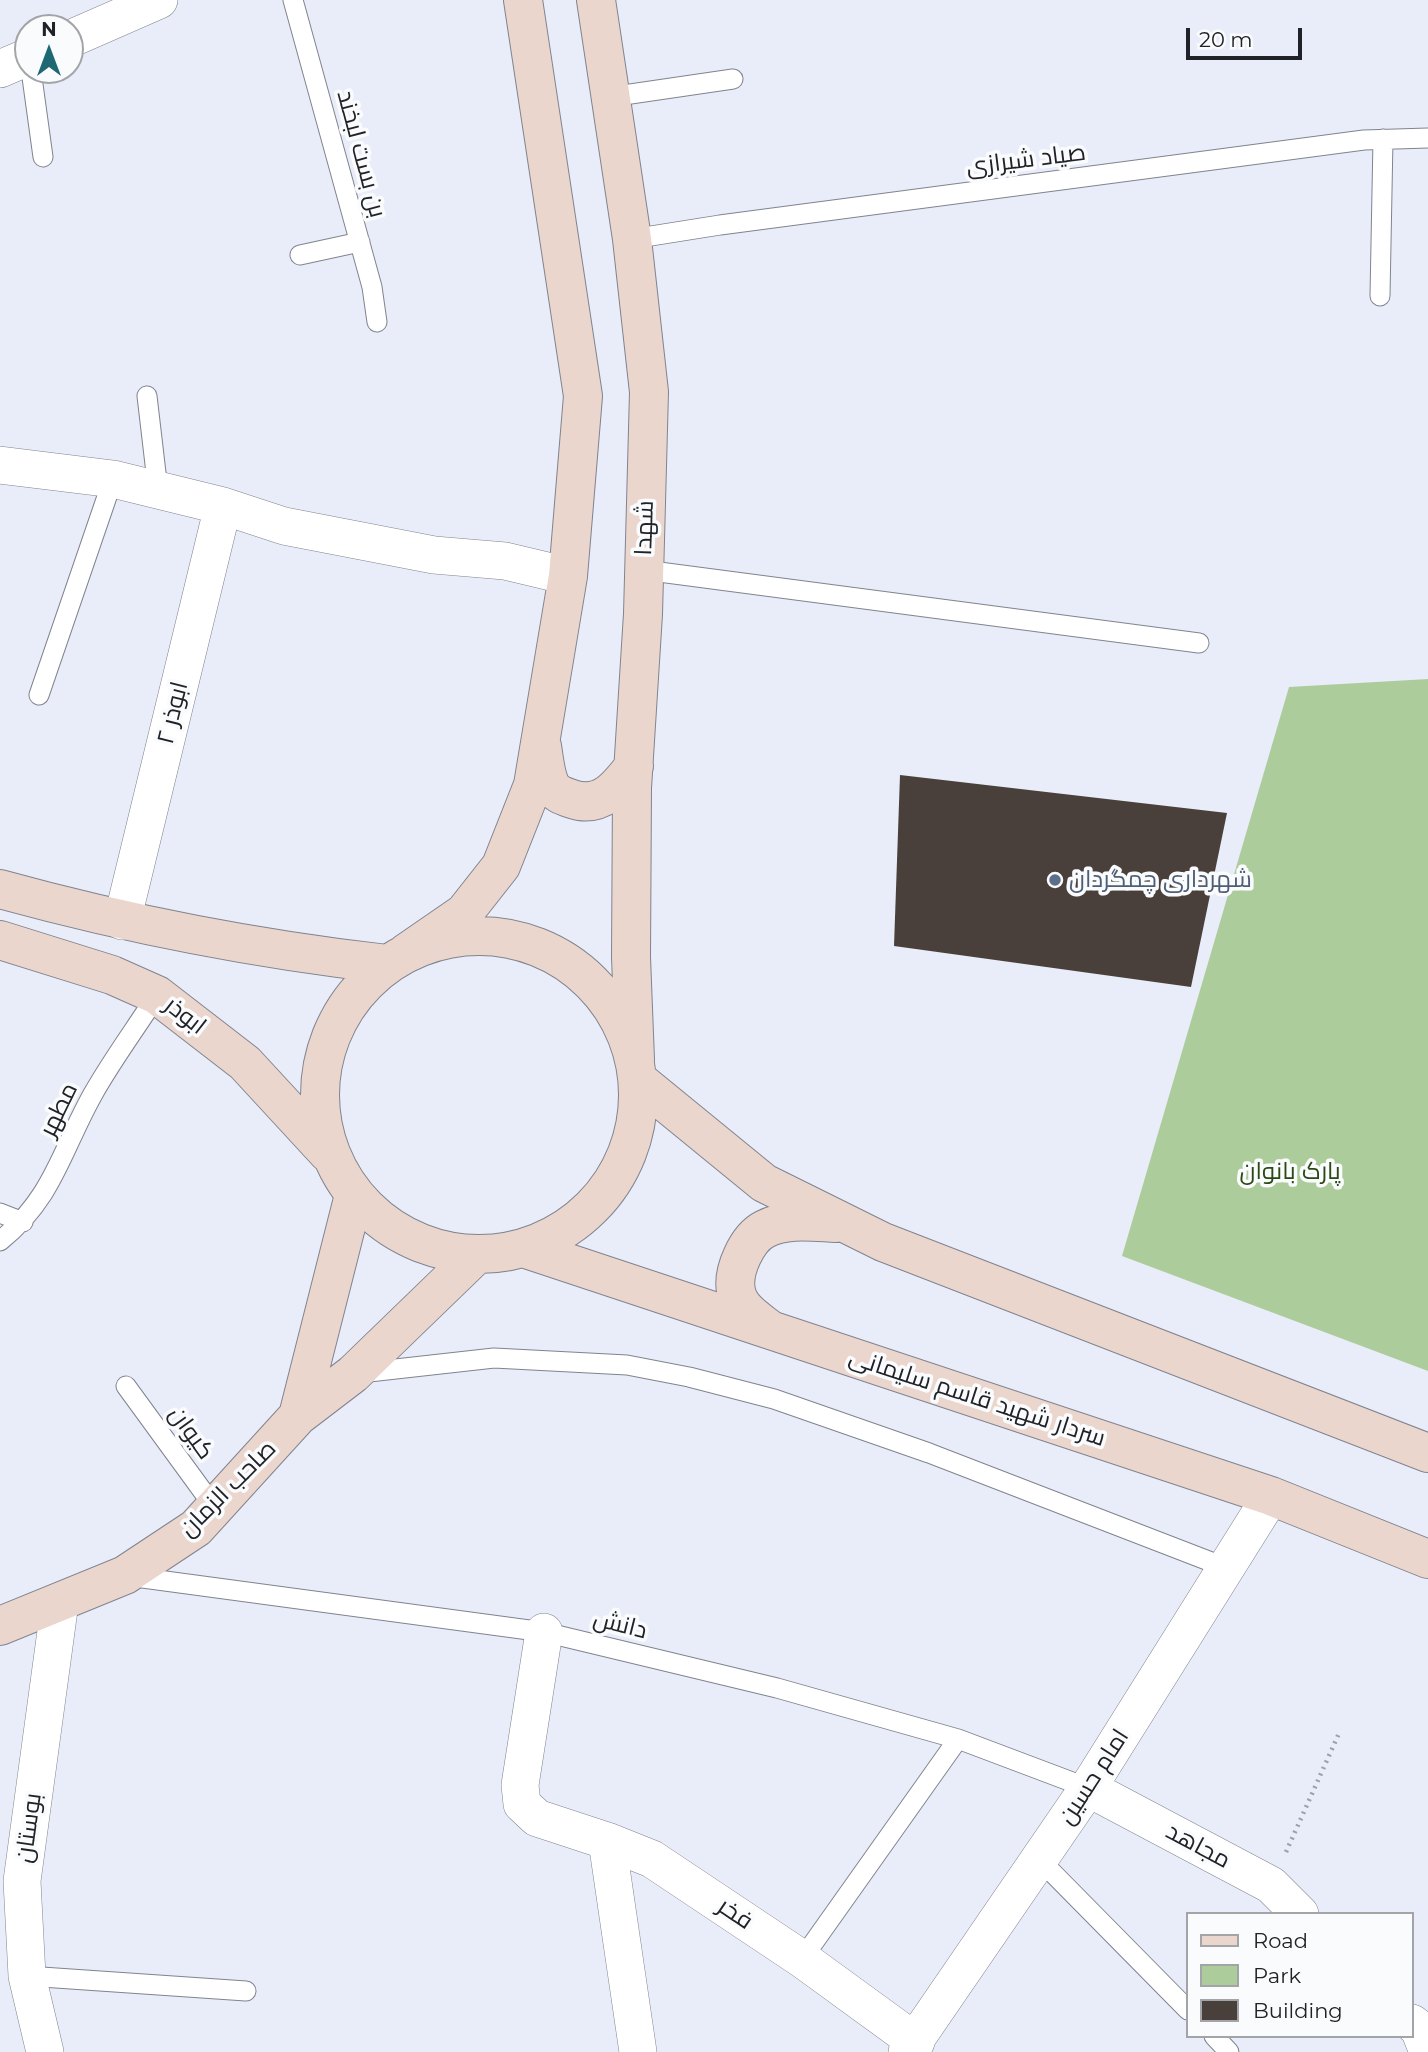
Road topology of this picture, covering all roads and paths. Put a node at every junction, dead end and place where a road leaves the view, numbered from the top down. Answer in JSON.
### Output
{"nodes":[{"id":1,"x":159,"y":0,"type":"edge"},
{"id":2,"x":293,"y":0,"type":"edge"},
{"id":3,"x":523,"y":0,"type":"edge"},
{"id":4,"x":596,"y":0,"type":"edge"},
{"id":5,"x":84,"y":32,"type":"edge"},
{"id":6,"x":733,"y":79,"type":"dead end"},
{"id":7,"x":33,"y":84,"type":"edge"},
{"id":8,"x":610,"y":97,"type":"junction"},
{"id":9,"x":1428,"y":138,"type":"edge"},
{"id":10,"x":1383,"y":139,"type":"junction"},
{"id":11,"x":43,"y":157,"type":"dead end"},
{"id":12,"x":632,"y":239,"type":"junction"},
{"id":13,"x":360,"y":242,"type":"junction"},
{"id":14,"x":300,"y":255,"type":"dead end"},
{"id":15,"x":1380,"y":296,"type":"dead end"},
{"id":16,"x":377,"y":322,"type":"dead end"},
{"id":17,"x":147,"y":396,"type":"dead end"},
{"id":18,"x":0,"y":465,"type":"edge"},
{"id":19,"x":113,"y":479,"type":"junction"},
{"id":20,"x":158,"y":490,"type":"junction"},
{"id":21,"x":223,"y":506,"type":"junction"},
{"id":22,"x":644,"y":570,"type":"junction"},
{"id":23,"x":568,"y":576,"type":"junction"},
{"id":24,"x":1199,"y":643,"type":"dead end"},
{"id":25,"x":39,"y":695,"type":"dead end"},
{"id":26,"x":540,"y":737,"type":"junction"},
{"id":27,"x":634,"y":766,"type":"junction"},
{"id":28,"x":2,"y":896,"type":"edge"},
{"id":29,"x":122,"y":921,"type":"junction"},
{"id":30,"x":0,"y":940,"type":"edge"},
{"id":31,"x":396,"y":959,"type":"junction"},
{"id":32,"x":157,"y":995,"type":"junction"},
{"id":33,"x":637,"y":1070,"type":"junction"},
{"id":34,"x":330,"y":1155,"type":"junction"},
{"id":35,"x":354,"y":1195,"type":"junction"},
{"id":36,"x":0,"y":1213,"type":"edge"},
{"id":37,"x":23,"y":1222,"type":"junction"},
{"id":38,"x":845,"y":1223,"type":"junction"},
{"id":39,"x":0,"y":1241,"type":"edge"},
{"id":40,"x":523,"y":1248,"type":"junction"},
{"id":41,"x":476,"y":1255,"type":"junction"},
{"id":42,"x":768,"y":1328,"type":"junction"},
{"id":43,"x":353,"y":1374,"type":"junction"},
{"id":44,"x":126,"y":1386,"type":"dead end"},
{"id":45,"x":299,"y":1416,"type":"junction"},
{"id":46,"x":1428,"y":1453,"type":"edge"},
{"id":47,"x":1271,"y":1496,"type":"junction"},
{"id":48,"x":215,"y":1508,"type":"junction"},
{"id":49,"x":1428,"y":1559,"type":"edge"},
{"id":50,"x":1227,"y":1568,"type":"junction"},
{"id":51,"x":125,"y":1576,"type":"junction"},
{"id":52,"x":60,"y":1602,"type":"junction"},
{"id":53,"x":0,"y":1626,"type":"edge"},
{"id":54,"x":544,"y":1632,"type":"junction"},
{"id":55,"x":1340,"y":1731,"type":"dead end"},
{"id":56,"x":958,"y":1740,"type":"junction"},
{"id":57,"x":1088,"y":1787,"type":"junction"},
{"id":58,"x":607,"y":1841,"type":"junction"},
{"id":59,"x":1039,"y":1859,"type":"junction"},
{"id":60,"x":11,"y":1883,"type":"edge"},
{"id":61,"x":1271,"y":1885,"type":"junction"},
{"id":62,"x":1298,"y":1912,"type":"edge"},
{"id":63,"x":802,"y":1959,"type":"junction"},
{"id":64,"x":27,"y":1976,"type":"junction"},
{"id":65,"x":246,"y":1991,"type":"dead end"},
{"id":66,"x":1186,"y":2008,"type":"edge"},
{"id":67,"x":1414,"y":2025,"type":"edge"},
{"id":68,"x":1216,"y":2038,"type":"edge"},
{"id":69,"x":912,"y":2047,"type":"edge"},
{"id":70,"x":45,"y":2052,"type":"edge"},
{"id":71,"x":638,"y":2052,"type":"edge"},
{"id":72,"x":1229,"y":2052,"type":"edge"},
{"id":73,"x":1428,"y":2052,"type":"edge"}],
"edges":[{"from":1,"to":5,"type":"street"},
{"from":2,"to":13,"type":"lane","name":"بن بست لبخند"},
{"from":3,"to":23,"type":"main road"},
{"from":4,"to":8,"type":"main road","name":"شهدا"},
{"from":6,"to":8,"type":"lane"},
{"from":7,"to":11,"type":"lane"},
{"from":8,"to":12,"type":"main road","name":"شهدا"},
{"from":9,"to":10,"type":"lane","name":"صیاد شیرازی"},
{"from":10,"to":12,"type":"lane","name":"صیاد شیرازی"},
{"from":10,"to":15,"type":"lane"},
{"from":12,"to":22,"type":"main road","name":"شهدا"},
{"from":13,"to":14,"type":"lane"},
{"from":13,"to":16,"type":"lane","name":"بن بست لبخند"},
{"from":17,"to":20,"type":"lane"},
{"from":18,"to":19,"type":"street"},
{"from":19,"to":20,"type":"street"},
{"from":19,"to":25,"type":"lane"},
{"from":20,"to":21,"type":"street"},
{"from":21,"to":23,"type":"street"},
{"from":21,"to":29,"type":"street","name":"ابوذر ۲"},
{"from":22,"to":24,"type":"lane"},
{"from":22,"to":27,"type":"main road","name":"شهدا"},
{"from":23,"to":26,"type":"main road"},
{"from":26,"to":27,"type":"main road"},
{"from":26,"to":31,"type":"main road"},
{"from":27,"to":33,"type":"main road","name":"شهدا"},
{"from":28,"to":29,"type":"main road"},
{"from":29,"to":31,"type":"main road"},
{"from":30,"to":32,"type":"main road","name":"ابوذر"},
{"from":31,"to":33,"type":"main road"},
{"from":31,"to":34,"type":"main road"},
{"from":32,"to":34,"type":"main road","name":"ابوذر"},
{"from":32,"to":37,"type":"lane","name":"مطهر"},
{"from":33,"to":38,"type":"main road"},
{"from":33,"to":40,"type":"main road","name":"شهدا"},
{"from":34,"to":35,"type":"main road"},
{"from":35,"to":41,"type":"main road"},
{"from":35,"to":45,"type":"main road"},
{"from":36,"to":37,"type":"lane"},
{"from":37,"to":39,"type":"lane","name":"مطهر"},
{"from":38,"to":42,"type":"main road"},
{"from":38,"to":46,"type":"main road"},
{"from":40,"to":41,"type":"main road"},
{"from":40,"to":42,"type":"main road","name":"سردار شهید قاسم سلیمانی"},
{"from":41,"to":43,"type":"main road","name":"صاحب الزمان"},
{"from":42,"to":47,"type":"main road","name":"سردار شهید قاسم سلیمانی"},
{"from":43,"to":45,"type":"main road","name":"صاحب الزمان"},
{"from":43,"to":50,"type":"lane"},
{"from":44,"to":48,"type":"lane","name":"کیوان"},
{"from":45,"to":48,"type":"main road","name":"صاحب الزمان"},
{"from":47,"to":49,"type":"main road","name":"سردار شهید قاسم سلیمانی"},
{"from":47,"to":50,"type":"street","name":"امام حسین"},
{"from":48,"to":51,"type":"main road","name":"صاحب الزمان"},
{"from":50,"to":57,"type":"street","name":"امام حسین"},
{"from":51,"to":52,"type":"main road","name":"صاحب الزمان"},
{"from":51,"to":54,"type":"lane","name":"دانش"},
{"from":52,"to":53,"type":"main road","name":"صاحب الزمان"},
{"from":52,"to":60,"type":"street","name":"بوستان"},
{"from":54,"to":56,"type":"lane","name":"دانش"},
{"from":54,"to":58,"type":"street","name":"فخر"},
{"from":55,"to":61,"type":"path"},
{"from":56,"to":57,"type":"lane","name":"دانش"},
{"from":56,"to":63,"type":"lane"},
{"from":57,"to":59,"type":"street","name":"امام حسین"},
{"from":57,"to":61,"type":"street","name":"مجاهد"},
{"from":58,"to":63,"type":"street","name":"فخر"},
{"from":58,"to":71,"type":"street"},
{"from":59,"to":66,"type":"lane"},
{"from":59,"to":69,"type":"street","name":"امام حسین"},
{"from":60,"to":64,"type":"street","name":"بوستان"},
{"from":61,"to":62,"type":"street","name":"مجاهد"},
{"from":63,"to":69,"type":"street","name":"فخر"},
{"from":64,"to":65,"type":"lane"},
{"from":64,"to":70,"type":"street","name":"بوستان"},
{"from":67,"to":73,"type":"street"},
{"from":68,"to":72,"type":"lane"}]}
